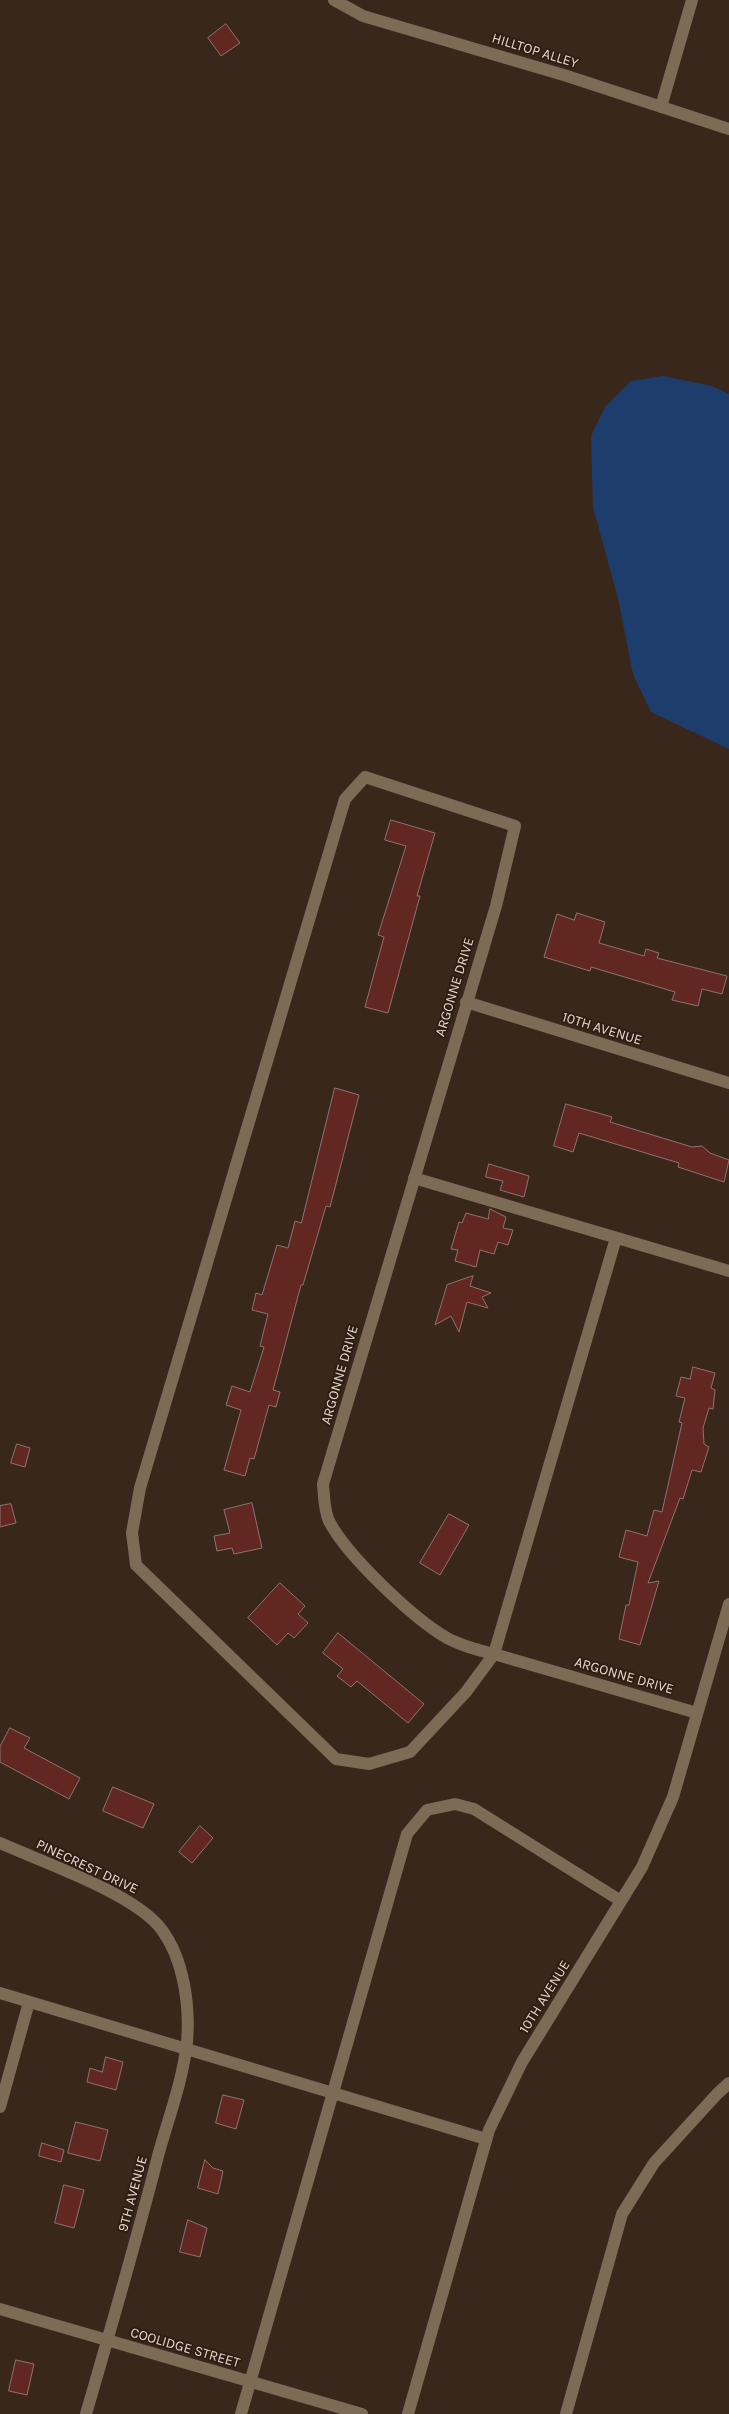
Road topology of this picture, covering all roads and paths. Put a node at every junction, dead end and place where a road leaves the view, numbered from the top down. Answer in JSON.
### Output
{"nodes":[{"id":1,"x":334,"y":0,"type":"edge"},
{"id":2,"x":692,"y":0,"type":"edge"},
{"id":3,"x":661,"y":107,"type":"junction"},
{"id":4,"x":729,"y":129,"type":"edge"},
{"id":5,"x":466,"y":1002,"type":"junction"},
{"id":6,"x":729,"y":1083,"type":"edge"},
{"id":7,"x":414,"y":1178,"type":"junction"},
{"id":8,"x":616,"y":1238,"type":"junction"},
{"id":9,"x":729,"y":1271,"type":"edge"},
{"id":10,"x":729,"y":1604,"type":"edge"},
{"id":11,"x":494,"y":1654,"type":"junction"},
{"id":12,"x":697,"y":1713,"type":"junction"},
{"id":13,"x":0,"y":1843,"type":"edge"},
{"id":14,"x":622,"y":1901,"type":"junction"},
{"id":15,"x":182,"y":1979,"type":"joint"},
{"id":16,"x":0,"y":1993,"type":"edge"},
{"id":17,"x":28,"y":2002,"type":"junction"},
{"id":18,"x":185,"y":2049,"type":"junction"},
{"id":19,"x":729,"y":2083,"type":"edge"},
{"id":20,"x":334,"y":2093,"type":"junction"},
{"id":21,"x":0,"y":2107,"type":"edge"},
{"id":22,"x":486,"y":2139,"type":"junction"},
{"id":23,"x":0,"y":2309,"type":"edge"},
{"id":24,"x":107,"y":2340,"type":"junction"},
{"id":25,"x":250,"y":2382,"type":"junction"},
{"id":26,"x":86,"y":2414,"type":"edge"},
{"id":27,"x":241,"y":2414,"type":"edge"},
{"id":28,"x":362,"y":2414,"type":"edge"},
{"id":29,"x":408,"y":2414,"type":"edge"},
{"id":30,"x":566,"y":2414,"type":"edge"}],
"edges":[{"from":1,"to":3,"type":"street","name":"HILLTOP ALLEY"},
{"from":2,"to":3,"type":"street"},
{"from":3,"to":4,"type":"street","name":"HILLTOP ALLEY"},
{"from":5,"to":6,"type":"street","name":"10TH AVENUE"},
{"from":5,"to":7,"type":"street","name":"ARGONNE DRIVE"},
{"from":5,"to":11,"type":"street","name":"ARGONNE DRIVE"},
{"from":7,"to":8,"type":"street"},
{"from":7,"to":11,"type":"street","name":"ARGONNE DRIVE"},
{"from":8,"to":9,"type":"street"},
{"from":8,"to":11,"type":"street"},
{"from":10,"to":12,"type":"street","name":"10TH AVENUE"},
{"from":11,"to":12,"type":"street","name":"ARGONNE DRIVE"},
{"from":12,"to":14,"type":"street","name":"10TH AVENUE"},
{"from":13,"to":15,"type":"street","name":"PINECREST DRIVE"},
{"from":14,"to":20,"type":"street"},
{"from":14,"to":22,"type":"street","name":"10TH AVENUE"},
{"from":15,"to":18,"type":"street","name":"9TH AVENUE"},
{"from":16,"to":17,"type":"street"},
{"from":17,"to":18,"type":"street"},
{"from":17,"to":21,"type":"street"},
{"from":18,"to":20,"type":"street"},
{"from":18,"to":24,"type":"street","name":"9TH AVENUE"},
{"from":19,"to":30,"type":"street"},
{"from":20,"to":22,"type":"street"},
{"from":20,"to":25,"type":"street"},
{"from":22,"to":29,"type":"street","name":"10TH AVENUE"},
{"from":23,"to":24,"type":"street","name":"COOLIDGE STREET"},
{"from":24,"to":25,"type":"street","name":"COOLIDGE STREET"},
{"from":24,"to":26,"type":"street","name":"9TH AVENUE"},
{"from":25,"to":27,"type":"street"},
{"from":25,"to":28,"type":"street","name":"COOLIDGE STREET"}]}
